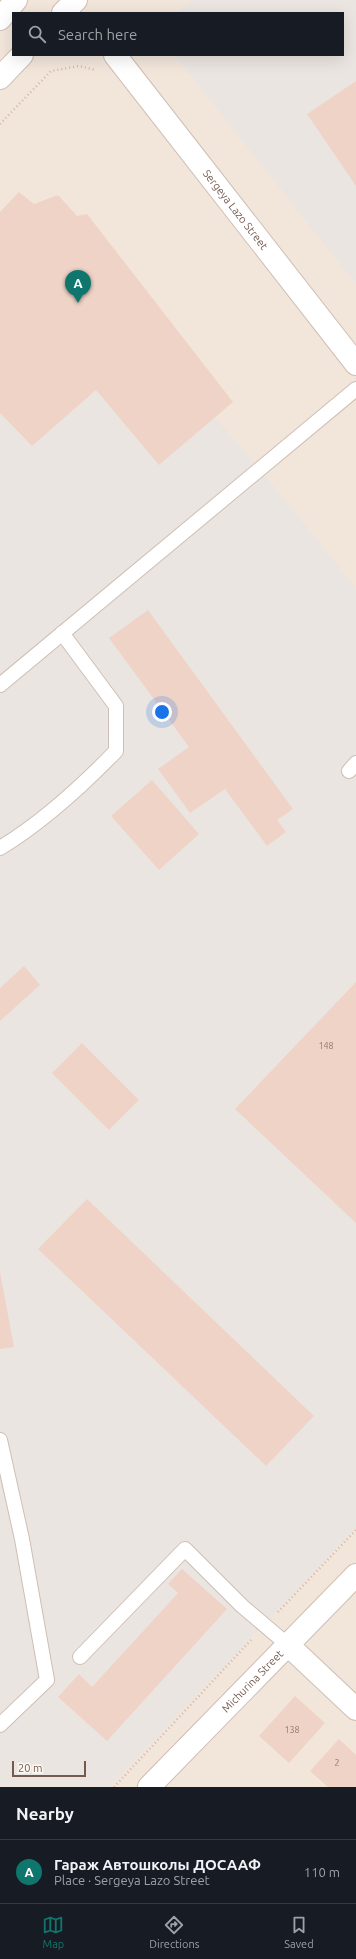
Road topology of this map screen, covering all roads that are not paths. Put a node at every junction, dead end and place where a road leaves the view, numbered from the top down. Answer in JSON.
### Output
{"nodes":[{"id":1,"x":16,"y":0,"type":"edge"},
{"id":2,"x":0,"y":19,"type":"edge"},
{"id":3,"x":21,"y":56,"type":"edge"},
{"id":4,"x":116,"y":56,"type":"edge"},
{"id":5,"x":0,"y":78,"type":"edge"},
{"id":6,"x":356,"y":364,"type":"edge"},
{"id":7,"x":356,"y":389,"type":"edge"},
{"id":8,"x":62,"y":633,"type":"junction"},
{"id":9,"x":0,"y":685,"type":"edge"},
{"id":10,"x":0,"y":848,"type":"edge"},
{"id":11,"x":0,"y":1440,"type":"edge"},
{"id":12,"x":356,"y":1575,"type":"edge"},
{"id":13,"x":288,"y":1645,"type":"junction"},
{"id":14,"x":80,"y":1657,"type":"dead end"},
{"id":15,"x":356,"y":1709,"type":"edge"},
{"id":16,"x":0,"y":1725,"type":"edge"},
{"id":17,"x":149,"y":1787,"type":"edge"}],
"edges":[{"from":1,"to":2,"type":"street"},
{"from":3,"to":5,"type":"street"},
{"from":4,"to":6,"type":"street","name":"Sergeya Lazo Street"},
{"from":7,"to":8,"type":"lane"},
{"from":8,"to":9,"type":"lane"},
{"from":8,"to":10,"type":"lane"},
{"from":11,"to":16,"type":"lane"},
{"from":12,"to":13,"type":"street","name":"Michurina Street"},
{"from":13,"to":14,"type":"lane"},
{"from":13,"to":15,"type":"street"},
{"from":13,"to":17,"type":"street","name":"Michurina Street"}]}
